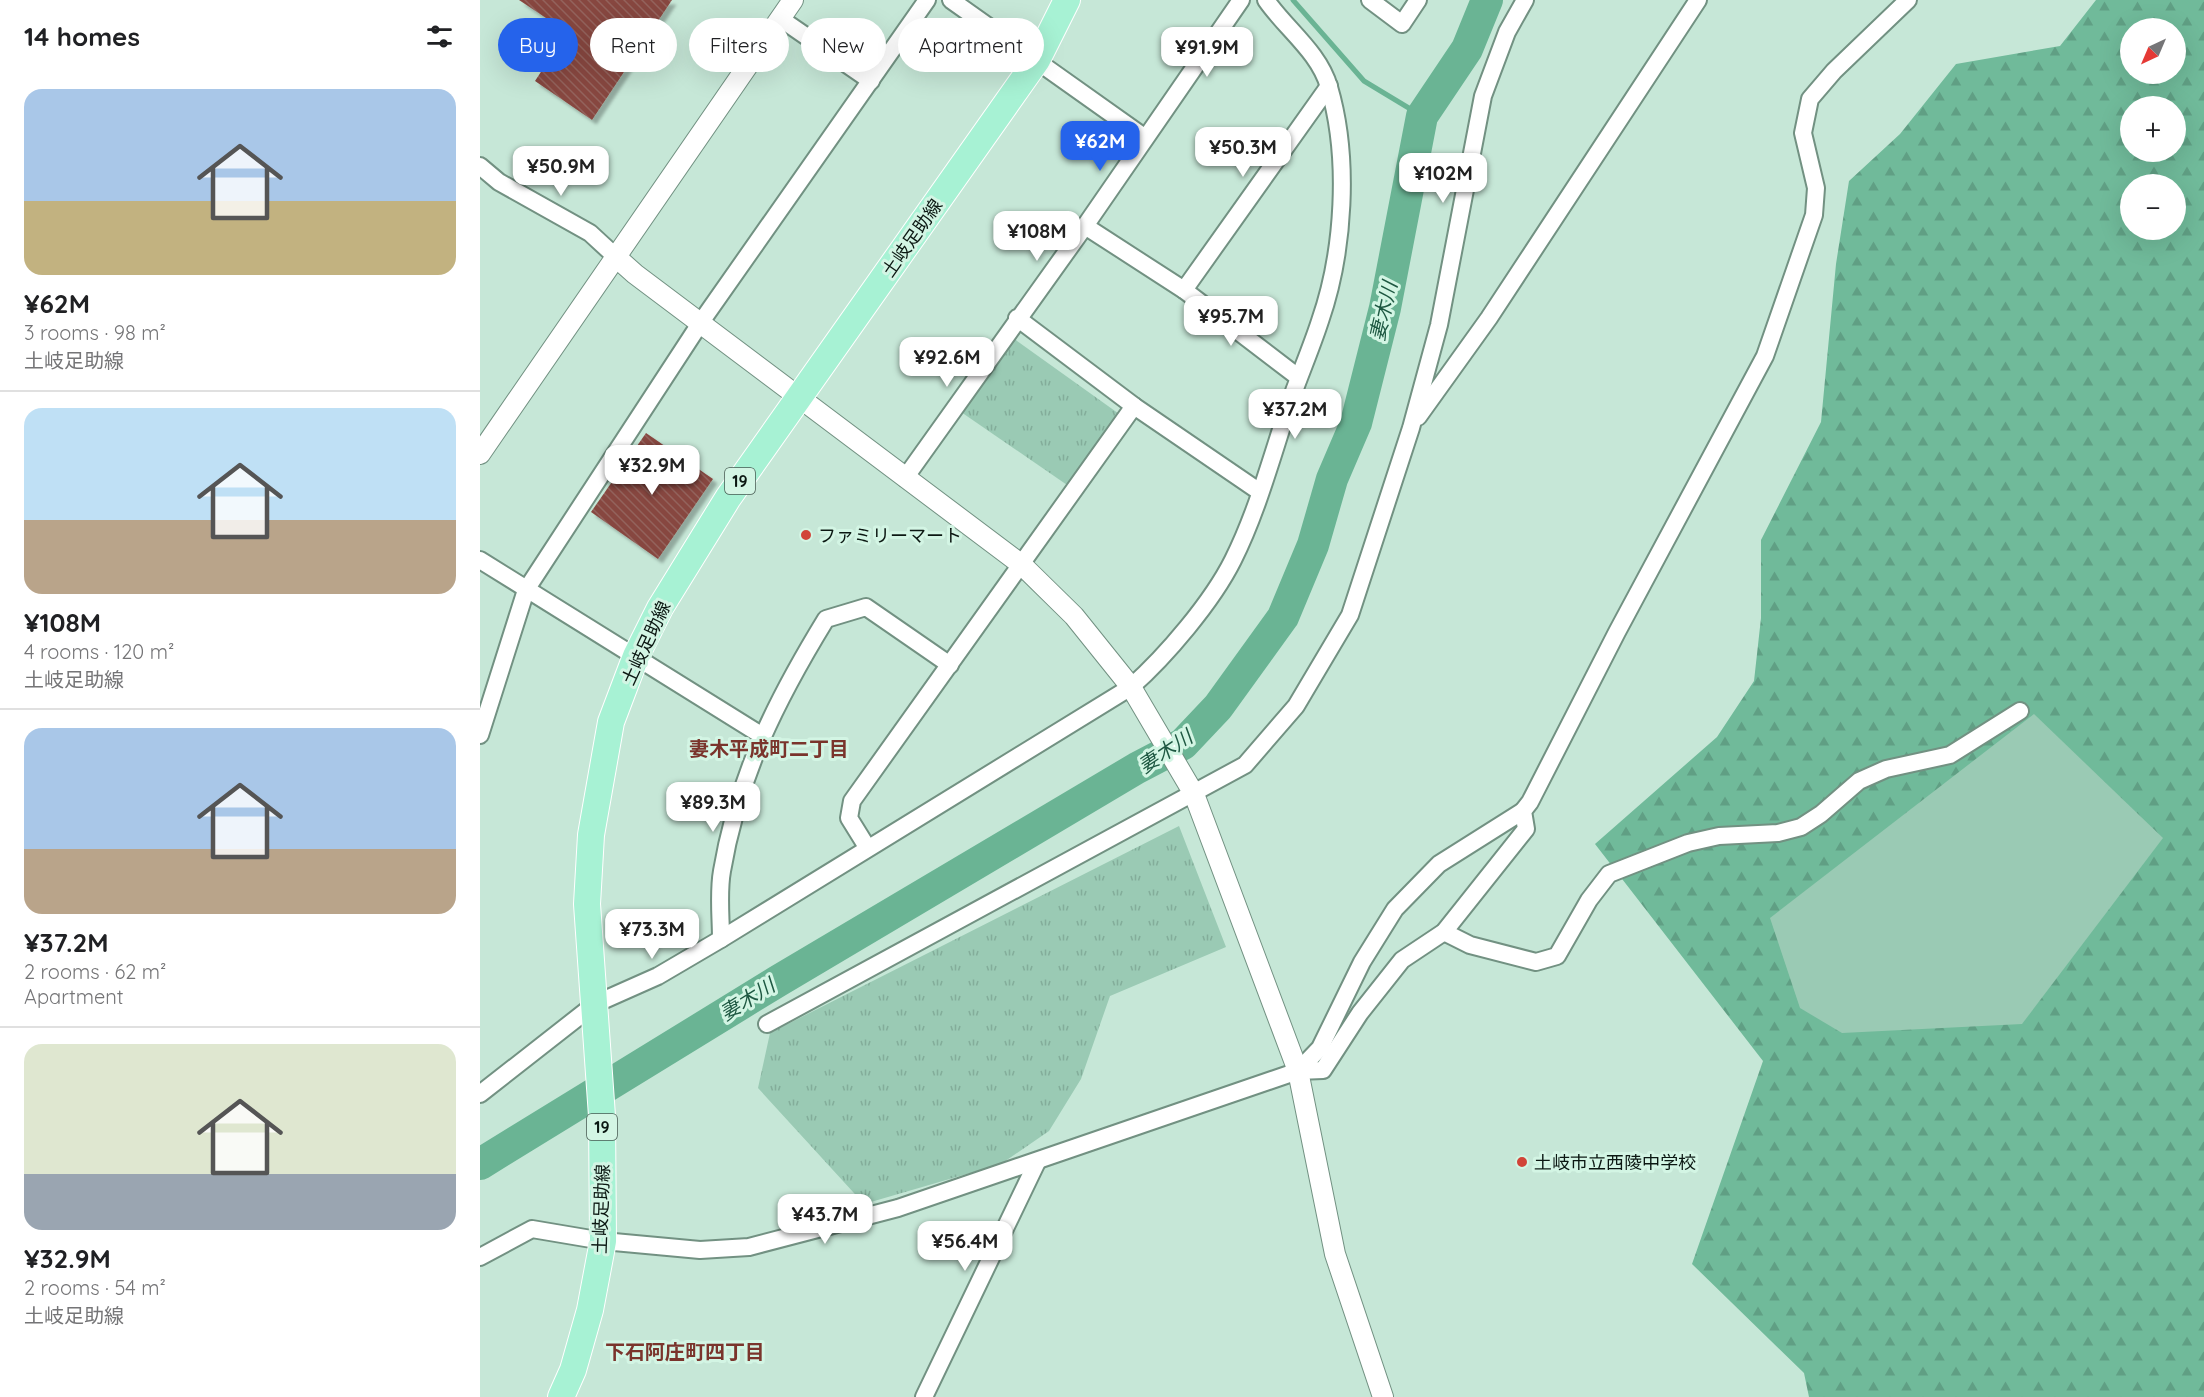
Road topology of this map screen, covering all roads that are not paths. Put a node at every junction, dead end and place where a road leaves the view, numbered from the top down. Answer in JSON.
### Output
{"nodes":[{"id":1,"x":793,"y":0,"type":"edge"},
{"id":2,"x":927,"y":0,"type":"edge"},
{"id":3,"x":951,"y":0,"type":"edge"},
{"id":4,"x":1067,"y":0,"type":"edge"},
{"id":5,"x":1241,"y":0,"type":"edge"},
{"id":6,"x":1266,"y":0,"type":"edge"},
{"id":7,"x":1370,"y":0,"type":"edge"},
{"id":8,"x":1418,"y":0,"type":"edge"},
{"id":9,"x":1525,"y":0,"type":"edge"},
{"id":10,"x":1698,"y":0,"type":"edge"},
{"id":11,"x":1908,"y":0,"type":"edge"},
{"id":12,"x":782,"y":18,"type":"edge"},
{"id":13,"x":977,"y":18,"type":"edge"},
{"id":14,"x":789,"y":25,"type":"edge"},
{"id":15,"x":1044,"y":46,"type":"edge"},
{"id":16,"x":1044,"y":65,"type":"edge"},
{"id":17,"x":744,"y":72,"type":"edge"},
{"id":18,"x":1029,"y":72,"type":"edge"},
{"id":19,"x":871,"y":81,"type":"junction"},
{"id":20,"x":1329,"y":86,"type":"junction"},
{"id":21,"x":1144,"y":137,"type":"junction"},
{"id":22,"x":480,"y":166,"type":"edge"},
{"id":23,"x":1085,"y":226,"type":"junction"},
{"id":24,"x":616,"y":257,"type":"junction"},
{"id":25,"x":1184,"y":290,"type":"junction"},
{"id":26,"x":1017,"y":318,"type":"junction"},
{"id":27,"x":701,"y":322,"type":"junction"},
{"id":28,"x":1298,"y":377,"type":"junction"},
{"id":29,"x":799,"y":399,"type":"junction"},
{"id":30,"x":1134,"y":406,"type":"junction"},
{"id":31,"x":1411,"y":428,"type":"junction"},
{"id":32,"x":480,"y":454,"type":"edge"},
{"id":33,"x":905,"y":478,"type":"junction"},
{"id":34,"x":1260,"y":492,"type":"junction"},
{"id":35,"x":480,"y":560,"type":"edge"},
{"id":36,"x":1022,"y":566,"type":"junction"},
{"id":37,"x":526,"y":590,"type":"junction"},
{"id":38,"x":636,"y":656,"type":"junction"},
{"id":39,"x":950,"y":665,"type":"junction"},
{"id":40,"x":1131,"y":687,"type":"junction"},
{"id":41,"x":2020,"y":711,"type":"dead end"},
{"id":42,"x":480,"y":735,"type":"edge"},
{"id":43,"x":761,"y":735,"type":"junction"},
{"id":44,"x":1194,"y":794,"type":"junction"},
{"id":45,"x":1522,"y":811,"type":"junction"},
{"id":46,"x":867,"y":847,"type":"junction"},
{"id":47,"x":1444,"y":932,"type":"junction"},
{"id":48,"x":721,"y":939,"type":"junction"},
{"id":49,"x":594,"y":1015,"type":"junction"},
{"id":50,"x":767,"y":1024,"type":"dead end"},
{"id":51,"x":1298,"y":1071,"type":"junction"},
{"id":52,"x":480,"y":1094,"type":"edge"},
{"id":53,"x":1036,"y":1162,"type":"junction"},
{"id":54,"x":603,"y":1234,"type":"junction"},
{"id":55,"x":480,"y":1257,"type":"edge"},
{"id":56,"x":561,"y":1397,"type":"edge"},
{"id":57,"x":924,"y":1397,"type":"edge"},
{"id":58,"x":1383,"y":1397,"type":"edge"}],
"edges":[{"from":1,"to":12,"type":"street"},
{"from":2,"to":19,"type":"street"},
{"from":3,"to":13,"type":"street"},
{"from":4,"to":15,"type":"main road","name":"土岐足助線","number":"19"},
{"from":5,"to":21,"type":"street"},
{"from":6,"to":20,"type":"street"},
{"from":7,"to":8,"type":"street"},
{"from":9,"to":31,"type":"street"},
{"from":10,"to":31,"type":"street"},
{"from":11,"to":45,"type":"street"},
{"from":14,"to":19,"type":"street"},
{"from":16,"to":21,"type":"street"},
{"from":17,"to":24,"type":"street"},
{"from":18,"to":29,"type":"main road","name":"土岐足助線","number":"19"},
{"from":19,"to":27,"type":"street"},
{"from":20,"to":25,"type":"street"},
{"from":20,"to":28,"type":"street"},
{"from":21,"to":23,"type":"street"},
{"from":22,"to":24,"type":"street"},
{"from":23,"to":25,"type":"street"},
{"from":23,"to":26,"type":"street"},
{"from":24,"to":27,"type":"street"},
{"from":24,"to":32,"type":"street"},
{"from":25,"to":28,"type":"street"},
{"from":26,"to":30,"type":"street"},
{"from":26,"to":33,"type":"street"},
{"from":27,"to":29,"type":"street"},
{"from":27,"to":37,"type":"street"},
{"from":28,"to":34,"type":"street"},
{"from":29,"to":33,"type":"street"},
{"from":29,"to":38,"type":"main road","name":"土岐足助線","number":"19"},
{"from":30,"to":34,"type":"street"},
{"from":30,"to":36,"type":"street"},
{"from":31,"to":44,"type":"street"},
{"from":33,"to":36,"type":"street"},
{"from":34,"to":40,"type":"street"},
{"from":35,"to":37,"type":"street"},
{"from":36,"to":39,"type":"street"},
{"from":36,"to":40,"type":"street"},
{"from":37,"to":38,"type":"street"},
{"from":37,"to":42,"type":"street"},
{"from":38,"to":43,"type":"street"},
{"from":38,"to":49,"type":"main road","name":"土岐足助線","number":"19"},
{"from":39,"to":43,"type":"street"},
{"from":39,"to":46,"type":"street"},
{"from":40,"to":44,"type":"street"},
{"from":40,"to":46,"type":"street"},
{"from":41,"to":47,"type":"street"},
{"from":43,"to":48,"type":"street"},
{"from":44,"to":50,"type":"street"},
{"from":44,"to":51,"type":"street"},
{"from":45,"to":47,"type":"street"},
{"from":45,"to":51,"type":"street"},
{"from":46,"to":48,"type":"street"},
{"from":47,"to":51,"type":"street"},
{"from":48,"to":49,"type":"street"},
{"from":49,"to":52,"type":"street"},
{"from":49,"to":54,"type":"main road","name":"土岐足助線","number":"19"},
{"from":51,"to":53,"type":"street"},
{"from":51,"to":58,"type":"street"},
{"from":53,"to":54,"type":"street"},
{"from":53,"to":57,"type":"street"},
{"from":54,"to":55,"type":"street"},
{"from":54,"to":56,"type":"main road","name":"土岐足助線","number":"19"}]}
